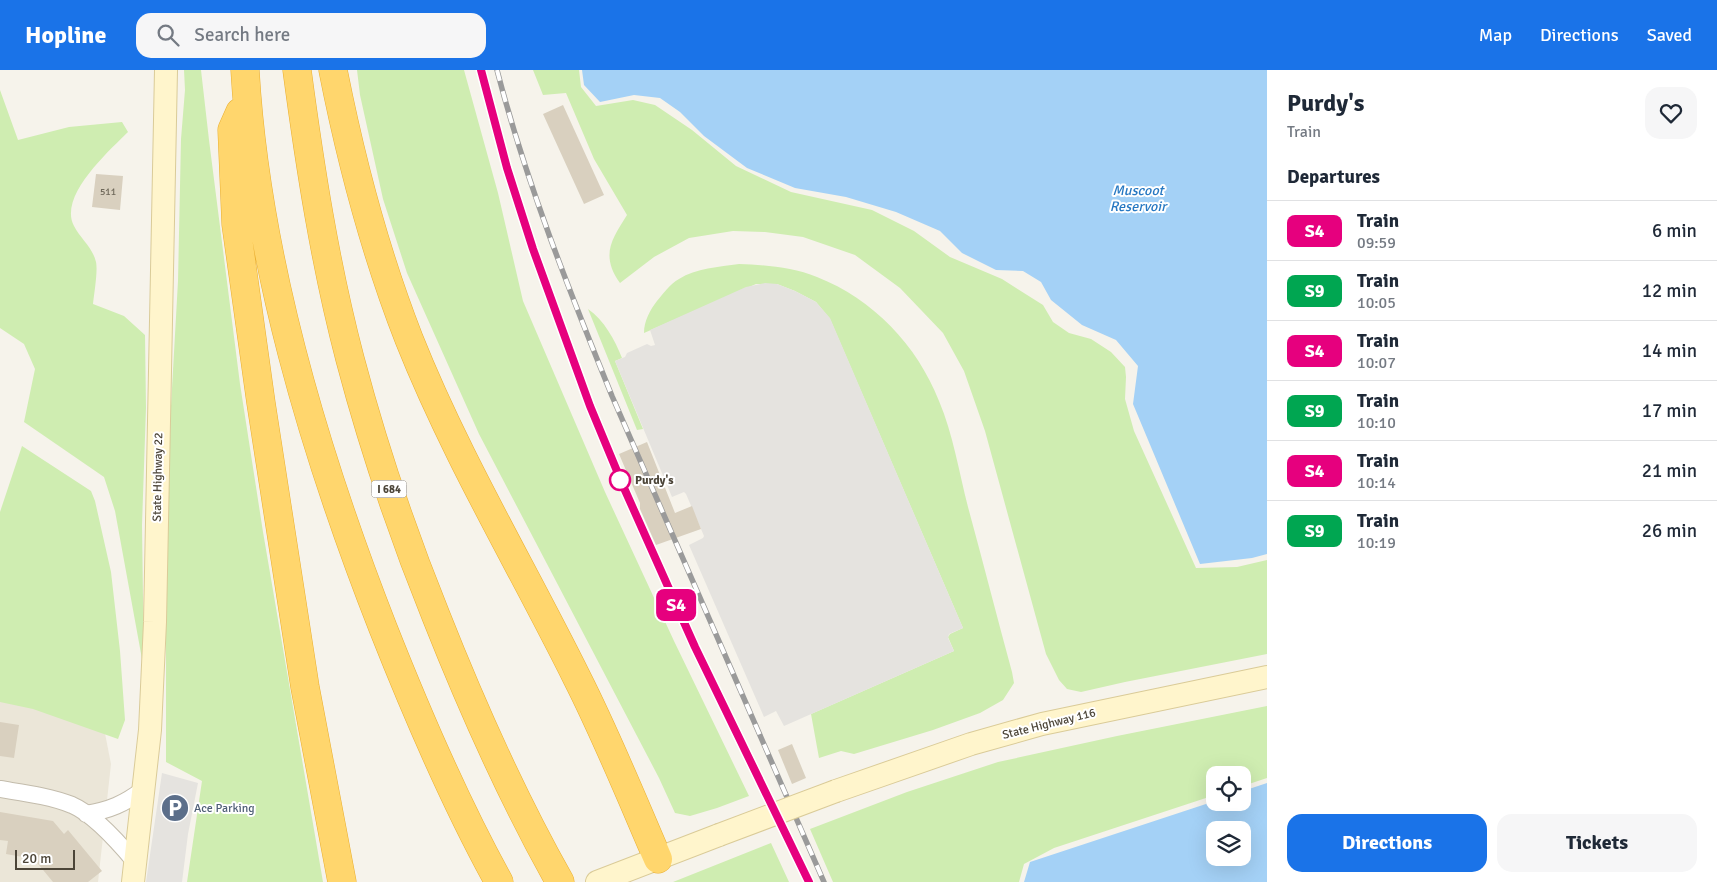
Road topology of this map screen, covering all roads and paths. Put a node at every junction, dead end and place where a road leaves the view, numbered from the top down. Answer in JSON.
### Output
{"nodes":[{"id":1,"x":166,"y":70,"type":"edge"},
{"id":2,"x":245,"y":70,"type":"edge"},
{"id":3,"x":297,"y":70,"type":"edge"},
{"id":4,"x":333,"y":70,"type":"edge"},
{"id":5,"x":246,"y":97,"type":"junction"},
{"id":6,"x":1267,"y":677,"type":"edge"},
{"id":7,"x":0,"y":789,"type":"edge"},
{"id":8,"x":144,"y":789,"type":"junction"},
{"id":9,"x":86,"y":814,"type":"junction"},
{"id":10,"x":658,"y":859,"type":"junction"},
{"id":11,"x":134,"y":872,"type":"edge"},
{"id":12,"x":342,"y":882,"type":"edge"},
{"id":13,"x":499,"y":882,"type":"edge"},
{"id":14,"x":560,"y":882,"type":"edge"},
{"id":15,"x":597,"y":882,"type":"edge"}],
"edges":[{"from":1,"to":8,"type":"main road","name":"State Highway 22"},
{"from":2,"to":5,"type":"highway"},
{"from":3,"to":14,"type":"highway","number":"I 684"},
{"from":4,"to":10,"type":"highway"},
{"from":5,"to":12,"type":"highway"},
{"from":5,"to":13,"type":"highway"},
{"from":6,"to":10,"type":"main road","name":"State Highway 116","bridge":true},
{"from":7,"to":9,"type":"street"},
{"from":8,"to":9,"type":"street"},
{"from":8,"to":11,"type":"main road","name":"State Highway 22"},
{"from":9,"to":11,"type":"street"},
{"from":10,"to":15,"type":"main road","name":"State Highway 116"}]}
